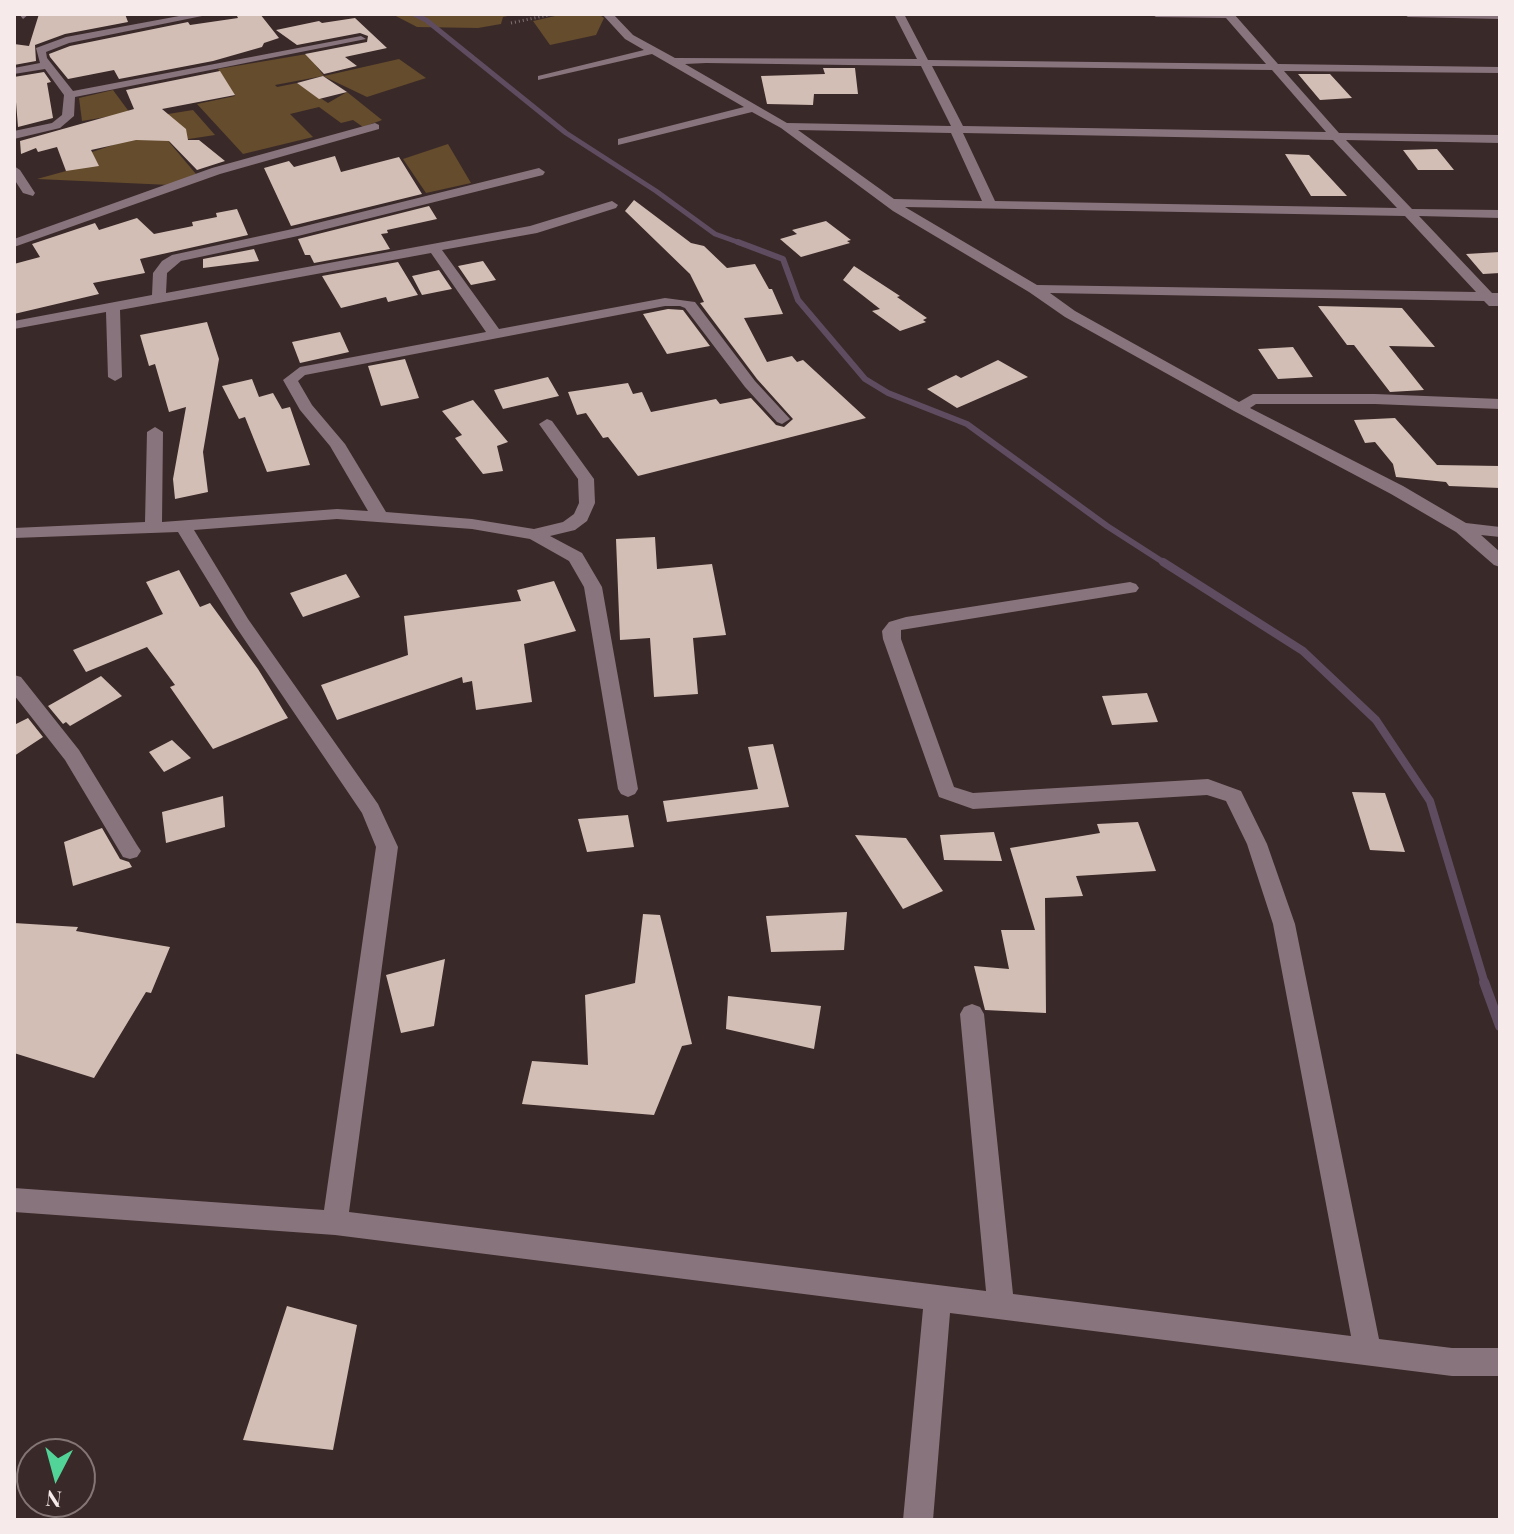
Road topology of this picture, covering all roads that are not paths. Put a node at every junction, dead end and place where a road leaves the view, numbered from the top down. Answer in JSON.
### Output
{"nodes":[{"id":1,"x":207,"y":14,"type":"edge"},
{"id":2,"x":607,"y":14,"type":"edge"},
{"id":3,"x":899,"y":14,"type":"edge"},
{"id":4,"x":1156,"y":14,"type":"edge"},
{"id":5,"x":1408,"y":14,"type":"edge"},
{"id":6,"x":1229,"y":15,"type":"edge"},
{"id":7,"x":1500,"y":16,"type":"edge"},
{"id":8,"x":361,"y":39,"type":"dead end"},
{"id":9,"x":652,"y":51,"type":"junction"},
{"id":10,"x":670,"y":62,"type":"junction"},
{"id":11,"x":924,"y":63,"type":"junction"},
{"id":12,"x":48,"y":65,"type":"junction"},
{"id":13,"x":1276,"y":68,"type":"junction"},
{"id":14,"x":1500,"y":70,"type":"edge"},
{"id":15,"x":14,"y":71,"type":"edge"},
{"id":16,"x":542,"y":78,"type":"dead end"},
{"id":17,"x":70,"y":95,"type":"junction"},
{"id":18,"x":754,"y":108,"type":"junction"},
{"id":19,"x":785,"y":126,"type":"junction"},
{"id":20,"x":375,"y":127,"type":"dead end"},
{"id":21,"x":957,"y":129,"type":"junction"},
{"id":22,"x":14,"y":135,"type":"edge"},
{"id":23,"x":1337,"y":137,"type":"junction"},
{"id":24,"x":1500,"y":139,"type":"edge"},
{"id":25,"x":622,"y":142,"type":"dead end"},
{"id":26,"x":14,"y":170,"type":"edge"},
{"id":27,"x":539,"y":172,"type":"dead end"},
{"id":28,"x":29,"y":193,"type":"dead end"},
{"id":29,"x":892,"y":203,"type":"junction"},
{"id":30,"x":612,"y":205,"type":"dead end"},
{"id":31,"x":990,"y":205,"type":"junction"},
{"id":32,"x":1408,"y":213,"type":"junction"},
{"id":33,"x":1500,"y":214,"type":"edge"},
{"id":34,"x":14,"y":243,"type":"edge"},
{"id":35,"x":434,"y":248,"type":"junction"},
{"id":36,"x":1034,"y":289,"type":"junction"},
{"id":37,"x":1494,"y":297,"type":"edge"},
{"id":38,"x":159,"y":299,"type":"junction"},
{"id":39,"x":113,"y":307,"type":"junction"},
{"id":40,"x":1500,"y":310,"type":"edge"},
{"id":41,"x":14,"y":325,"type":"edge"},
{"id":42,"x":494,"y":333,"type":"junction"},
{"id":43,"x":115,"y":377,"type":"dead end"},
{"id":44,"x":1500,"y":404,"type":"edge"},
{"id":45,"x":1239,"y":408,"type":"junction"},
{"id":46,"x":782,"y":419,"type":"dead end"},
{"id":47,"x":547,"y":424,"type":"dead end"},
{"id":48,"x":155,"y":432,"type":"dead end"},
{"id":49,"x":380,"y":517,"type":"junction"},
{"id":50,"x":183,"y":526,"type":"junction"},
{"id":51,"x":153,"y":528,"type":"junction"},
{"id":52,"x":1462,"y":528,"type":"junction"},
{"id":53,"x":1500,"y":532,"type":"edge"},
{"id":54,"x":14,"y":533,"type":"edge"},
{"id":55,"x":534,"y":534,"type":"junction"},
{"id":56,"x":1500,"y":561,"type":"edge"},
{"id":57,"x":1130,"y":588,"type":"dead end"},
{"id":58,"x":14,"y":682,"type":"edge"},
{"id":59,"x":628,"y":789,"type":"dead end"},
{"id":60,"x":130,"y":851,"type":"dead end"},
{"id":61,"x":972,"y":1014,"type":"dead end"},
{"id":62,"x":14,"y":1200,"type":"edge"},
{"id":63,"x":335,"y":1223,"type":"junction"},
{"id":64,"x":938,"y":1298,"type":"junction"},
{"id":65,"x":1001,"y":1306,"type":"junction"},
{"id":66,"x":1368,"y":1351,"type":"junction"},
{"id":67,"x":1500,"y":1362,"type":"edge"},
{"id":68,"x":918,"y":1520,"type":"edge"}],
"edges":[{"from":1,"to":12,"type":"street"},
{"from":2,"to":9,"type":"street"},
{"from":3,"to":11,"type":"street"},
{"from":4,"to":6,"type":"street"},
{"from":5,"to":7,"type":"street"},
{"from":6,"to":13,"type":"street"},
{"from":8,"to":17,"type":"street"},
{"from":9,"to":10,"type":"street"},
{"from":9,"to":16,"type":"street"},
{"from":10,"to":11,"type":"street"},
{"from":10,"to":18,"type":"street"},
{"from":11,"to":13,"type":"street"},
{"from":11,"to":21,"type":"street"},
{"from":12,"to":15,"type":"street"},
{"from":12,"to":17,"type":"street"},
{"from":13,"to":14,"type":"street"},
{"from":13,"to":23,"type":"street"},
{"from":17,"to":22,"type":"street"},
{"from":18,"to":19,"type":"street"},
{"from":18,"to":25,"type":"street"},
{"from":19,"to":21,"type":"street"},
{"from":19,"to":29,"type":"street"},
{"from":20,"to":34,"type":"street"},
{"from":21,"to":23,"type":"street"},
{"from":21,"to":31,"type":"street"},
{"from":23,"to":24,"type":"street"},
{"from":23,"to":32,"type":"street"},
{"from":26,"to":28,"type":"street"},
{"from":27,"to":38,"type":"street"},
{"from":29,"to":31,"type":"street"},
{"from":29,"to":36,"type":"street"},
{"from":30,"to":35,"type":"street"},
{"from":31,"to":32,"type":"street"},
{"from":32,"to":33,"type":"street"},
{"from":32,"to":37,"type":"street"},
{"from":35,"to":38,"type":"street"},
{"from":35,"to":42,"type":"street"},
{"from":36,"to":37,"type":"street"},
{"from":36,"to":45,"type":"street"},
{"from":37,"to":40,"type":"street"},
{"from":38,"to":39,"type":"street"},
{"from":39,"to":41,"type":"street"},
{"from":39,"to":43,"type":"street"},
{"from":42,"to":46,"type":"street"},
{"from":42,"to":49,"type":"street"},
{"from":44,"to":45,"type":"street"},
{"from":45,"to":52,"type":"street"},
{"from":47,"to":55,"type":"street"},
{"from":48,"to":51,"type":"street"},
{"from":49,"to":50,"type":"street"},
{"from":49,"to":55,"type":"street"},
{"from":50,"to":51,"type":"street"},
{"from":50,"to":63,"type":"street"},
{"from":51,"to":54,"type":"street"},
{"from":52,"to":53,"type":"street"},
{"from":52,"to":56,"type":"street"},
{"from":55,"to":59,"type":"street"},
{"from":57,"to":66,"type":"street"},
{"from":58,"to":60,"type":"street"},
{"from":61,"to":65,"type":"street"},
{"from":62,"to":63,"type":"street"},
{"from":63,"to":64,"type":"street"},
{"from":64,"to":65,"type":"street"},
{"from":64,"to":68,"type":"street"},
{"from":65,"to":66,"type":"street"},
{"from":66,"to":67,"type":"street"}]}
